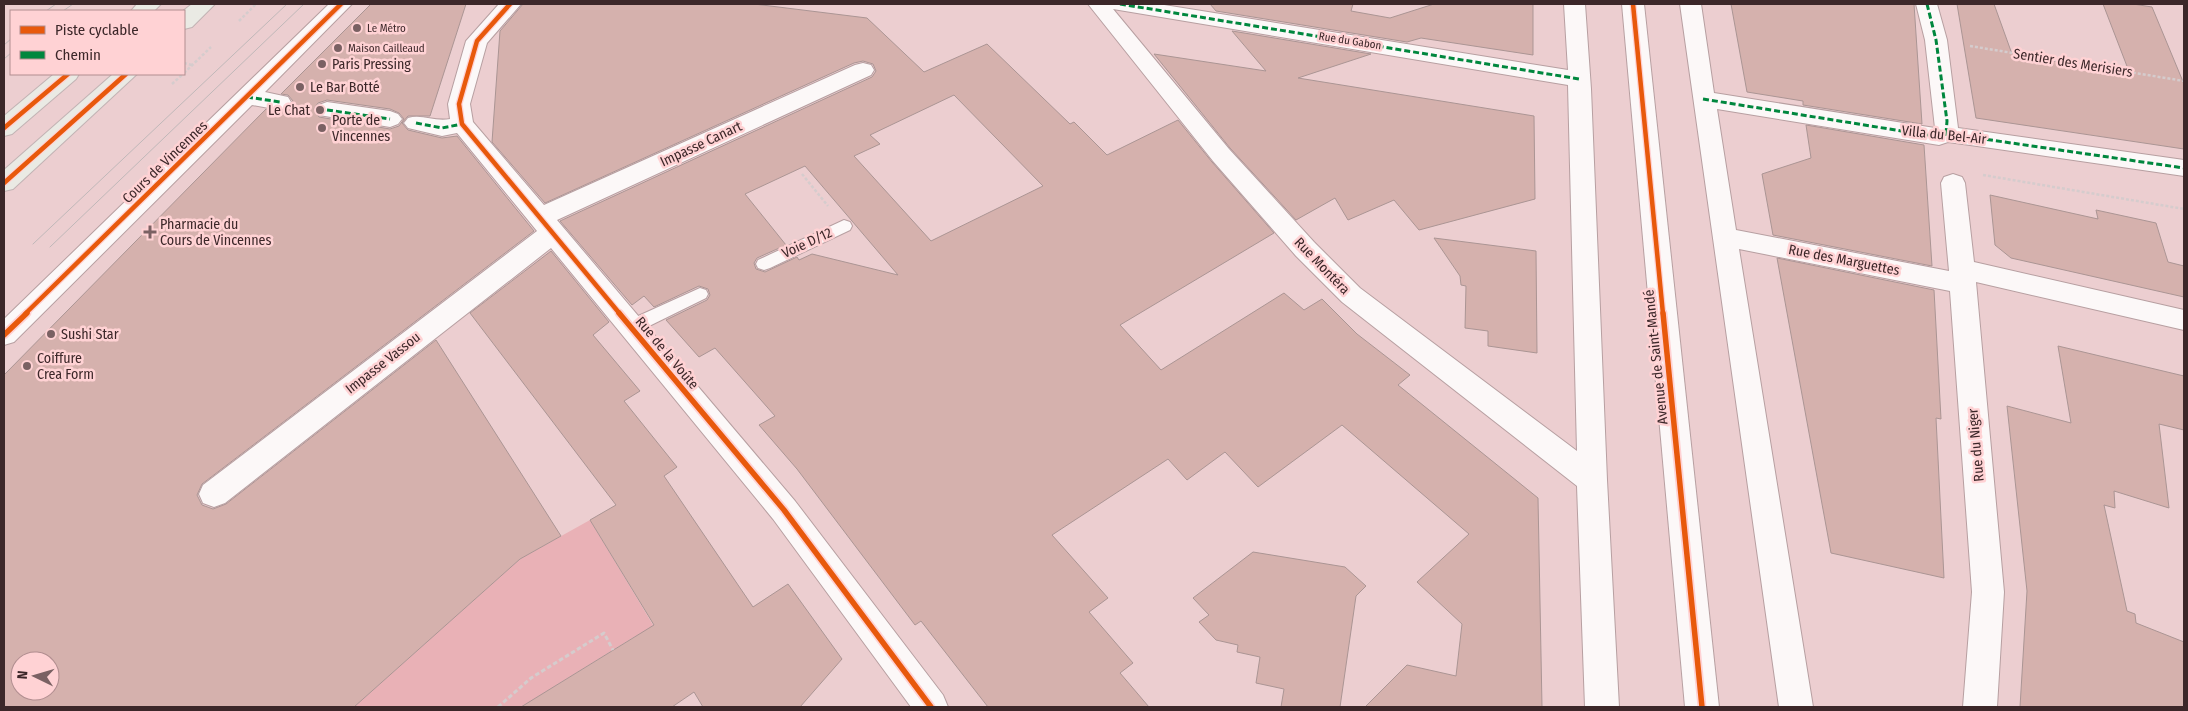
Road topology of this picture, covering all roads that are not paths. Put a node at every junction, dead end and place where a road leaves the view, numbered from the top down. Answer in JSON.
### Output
{"nodes":[{"id":1,"x":204,"y":4,"type":"edge"},
{"id":2,"x":341,"y":4,"type":"edge"},
{"id":3,"x":510,"y":4,"type":"edge"},
{"id":4,"x":1098,"y":4,"type":"edge"},
{"id":5,"x":1120,"y":4,"type":"edge"},
{"id":6,"x":1575,"y":4,"type":"edge"},
{"id":7,"x":1633,"y":4,"type":"edge"},
{"id":8,"x":1690,"y":4,"type":"edge"},
{"id":9,"x":1927,"y":4,"type":"edge"},
{"id":10,"x":185,"y":21,"type":"edge"},
{"id":11,"x":863,"y":70,"type":"dead end"},
{"id":12,"x":67,"y":75,"type":"edge"},
{"id":13,"x":125,"y":75,"type":"edge"},
{"id":14,"x":1579,"y":79,"type":"junction"},
{"id":15,"x":247,"y":97,"type":"junction"},
{"id":16,"x":1704,"y":99,"type":"junction"},
{"id":17,"x":280,"y":102,"type":"dead end"},
{"id":18,"x":327,"y":110,"type":"dead end"},
{"id":19,"x":390,"y":119,"type":"dead end"},
{"id":20,"x":416,"y":124,"type":"dead end"},
{"id":21,"x":462,"y":124,"type":"junction"},
{"id":22,"x":4,"y":128,"type":"edge"},
{"id":23,"x":1946,"y":134,"type":"junction"},
{"id":24,"x":2184,"y":168,"type":"edge"},
{"id":25,"x":4,"y":183,"type":"edge"},
{"id":26,"x":1953,"y":183,"type":"dead end"},
{"id":27,"x":546,"y":226,"type":"junction"},
{"id":28,"x":844,"y":226,"type":"road end"},
{"id":29,"x":1724,"y":236,"type":"junction"},
{"id":30,"x":764,"y":264,"type":"dead end"},
{"id":31,"x":1962,"y":277,"type":"junction"},
{"id":32,"x":700,"y":294,"type":"dead end"},
{"id":33,"x":2184,"y":320,"type":"edge"},
{"id":34,"x":631,"y":327,"type":"junction"},
{"id":35,"x":4,"y":335,"type":"edge"},
{"id":36,"x":1592,"y":480,"type":"junction"},
{"id":37,"x":214,"y":494,"type":"dead end"},
{"id":38,"x":932,"y":707,"type":"edge"},
{"id":39,"x":1602,"y":707,"type":"edge"},
{"id":40,"x":1702,"y":707,"type":"edge"},
{"id":41,"x":1796,"y":707,"type":"edge"},
{"id":42,"x":1980,"y":707,"type":"edge"}],
"edges":[{"from":1,"to":10,"type":"main road"},
{"from":2,"to":15,"type":"street","name":"Cours de Vincennes"},
{"from":3,"to":21,"type":"street"},
{"from":4,"to":36,"type":"street","name":"Rue Montéra"},
{"from":5,"to":14,"type":"street","name":"Rue du Gabon"},
{"from":6,"to":14,"type":"street"},
{"from":7,"to":40,"type":"street","name":"Avenue de Saint-Mandé"},
{"from":8,"to":16,"type":"street"},
{"from":9,"to":23,"type":"street"},
{"from":11,"to":27,"type":"street","name":"Impasse Canart"},
{"from":12,"to":22,"type":"main road"},
{"from":13,"to":25,"type":"main road"},
{"from":14,"to":36,"type":"street"},
{"from":15,"to":17,"type":"street"},
{"from":15,"to":35,"type":"street","name":"Cours de Vincennes"},
{"from":16,"to":23,"type":"street","name":"Villa du Bel-Air"},
{"from":16,"to":29,"type":"street"},
{"from":18,"to":19,"type":"street"},
{"from":20,"to":21,"type":"street"},
{"from":21,"to":27,"type":"street","name":"Rue de la Voûte"},
{"from":23,"to":24,"type":"street","name":"Villa du Bel-Air"},
{"from":26,"to":31,"type":"street","name":"Rue du Niger"},
{"from":27,"to":34,"type":"street","name":"Rue de la Voûte"},
{"from":27,"to":37,"type":"street","name":"Impasse Vassou"},
{"from":28,"to":30,"type":"lane","name":"Voie D/12"},
{"from":29,"to":31,"type":"street","name":"Rue des Marguettes"},
{"from":29,"to":41,"type":"street"},
{"from":31,"to":33,"type":"street","name":"Rue des Marguettes"},
{"from":31,"to":42,"type":"street","name":"Rue du Niger"},
{"from":32,"to":34,"type":"lane"},
{"from":34,"to":38,"type":"street","name":"Rue de la Voûte"},
{"from":36,"to":39,"type":"street"}]}
